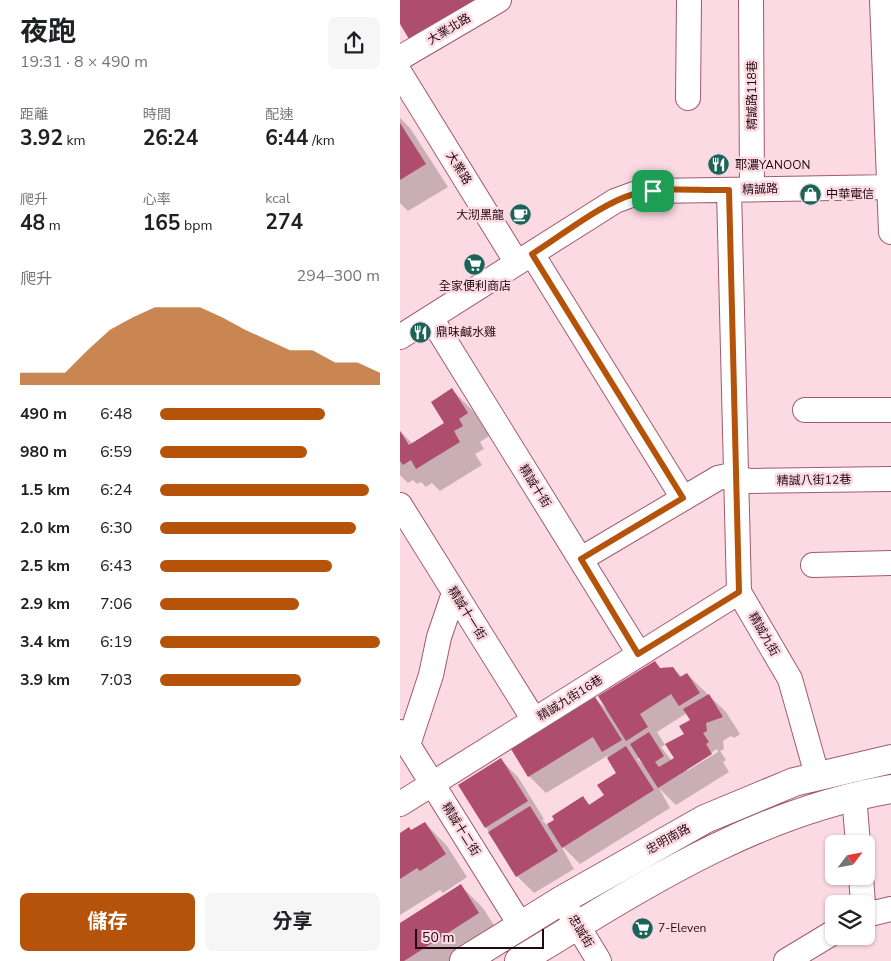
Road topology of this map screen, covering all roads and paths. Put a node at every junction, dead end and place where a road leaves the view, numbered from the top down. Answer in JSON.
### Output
{"nodes":[{"id":1,"x":498,"y":0,"type":"edge"},
{"id":2,"x":689,"y":0,"type":"edge"},
{"id":3,"x":752,"y":0,"type":"edge"},
{"id":4,"x":885,"y":7,"type":"edge"},
{"id":5,"x":400,"y":58,"type":"edge"},
{"id":6,"x":400,"y":73,"type":"edge"},
{"id":7,"x":688,"y":98,"type":"dead end"},
{"id":8,"x":890,"y":187,"type":"edge"},
{"id":9,"x":741,"y":190,"type":"junction"},
{"id":10,"x":891,"y":232,"type":"edge"},
{"id":11,"x":525,"y":259,"type":"junction"},
{"id":12,"x":431,"y":318,"type":"junction"},
{"id":13,"x":400,"y":337,"type":"edge"},
{"id":14,"x":805,"y":410,"type":"dead end"},
{"id":15,"x":891,"y":410,"type":"edge"},
{"id":16,"x":891,"y":479,"type":"edge"},
{"id":17,"x":737,"y":480,"type":"junction"},
{"id":18,"x":683,"y":498,"type":"junction"},
{"id":19,"x":400,"y":505,"type":"edge"},
{"id":20,"x":581,"y":559,"type":"junction"},
{"id":21,"x":891,"y":563,"type":"edge"},
{"id":22,"x":813,"y":565,"type":"dead end"},
{"id":23,"x":739,"y":592,"type":"junction"},
{"id":24,"x":454,"y":593,"type":"junction"},
{"id":25,"x":638,"y":654,"type":"junction"},
{"id":26,"x":534,"y":720,"type":"junction"},
{"id":27,"x":404,"y":738,"type":"edge"},
{"id":28,"x":891,"y":759,"type":"edge"},
{"id":29,"x":817,"y":775,"type":"junction"},
{"id":30,"x":432,"y":783,"type":"junction"},
{"id":31,"x":891,"y":789,"type":"edge"},
{"id":32,"x":854,"y":795,"type":"junction"},
{"id":33,"x":400,"y":804,"type":"edge"},
{"id":34,"x":857,"y":835,"type":"edge"},
{"id":35,"x":562,"y":900,"type":"junction"},
{"id":36,"x":891,"y":909,"type":"edge"},
{"id":37,"x":875,"y":913,"type":"edge"},
{"id":38,"x":521,"y":926,"type":"junction"},
{"id":39,"x":578,"y":926,"type":"junction"},
{"id":40,"x":825,"y":938,"type":"edge"},
{"id":41,"x":791,"y":960,"type":"edge"},
{"id":42,"x":464,"y":961,"type":"edge"},
{"id":43,"x":519,"y":961,"type":"edge"},
{"id":44,"x":599,"y":961,"type":"edge"}],
"edges":[{"from":1,"to":5,"type":"street","name":"大業北路"},
{"from":2,"to":7,"type":"street"},
{"from":3,"to":9,"type":"street","name":"精誠路118巷"},
{"from":4,"to":8,"type":"street"},
{"from":6,"to":11,"type":"street","name":"大業路"},
{"from":8,"to":9,"type":"street","name":"精誠路"},
{"from":8,"to":10,"type":"street"},
{"from":9,"to":11,"type":"street","name":"精誠路"},
{"from":9,"to":17,"type":"street","name":"精誠九街"},
{"from":11,"to":12,"type":"street","name":"精誠路"},
{"from":11,"to":18,"type":"street","name":"大業路"},
{"from":12,"to":13,"type":"street","name":"精誠路"},
{"from":12,"to":20,"type":"street","name":"精誠十街"},
{"from":14,"to":15,"type":"street"},
{"from":16,"to":17,"type":"street","name":"精誠八街12巷"},
{"from":17,"to":18,"type":"street","name":"精誠八街12巷"},
{"from":17,"to":23,"type":"street","name":"精誠九街"},
{"from":18,"to":20,"type":"street","name":"精誠八街12巷"},
{"from":19,"to":24,"type":"street","name":"精誠十一街"},
{"from":20,"to":25,"type":"street","name":"精誠十街"},
{"from":21,"to":22,"type":"street"},
{"from":23,"to":25,"type":"street","name":"精誠九街16巷"},
{"from":23,"to":29,"type":"street","name":"精誠九街"},
{"from":24,"to":26,"type":"street","name":"精誠十一街"},
{"from":24,"to":27,"type":"street"},
{"from":25,"to":26,"type":"street","name":"精誠九街16巷"},
{"from":26,"to":30,"type":"street","name":"精誠九街16巷"},
{"from":27,"to":30,"type":"street","name":"精誠十二街"},
{"from":28,"to":29,"type":"main road","name":"忠明南路"},
{"from":29,"to":35,"type":"main road","name":"忠明南路"},
{"from":30,"to":33,"type":"street","name":"精誠九街16巷"},
{"from":30,"to":38,"type":"street","name":"精誠十二街"},
{"from":31,"to":32,"type":"main road"},
{"from":32,"to":34,"type":"street"},
{"from":32,"to":39,"type":"main road"},
{"from":35,"to":38,"type":"main road","name":"忠明南路"},
{"from":35,"to":39,"type":"street","name":"忠誠街"},
{"from":36,"to":37,"type":"street"},
{"from":38,"to":42,"type":"main road","name":"忠明南路"},
{"from":39,"to":43,"type":"main road"},
{"from":39,"to":44,"type":"street","name":"忠誠街"},
{"from":40,"to":41,"type":"street"}]}
